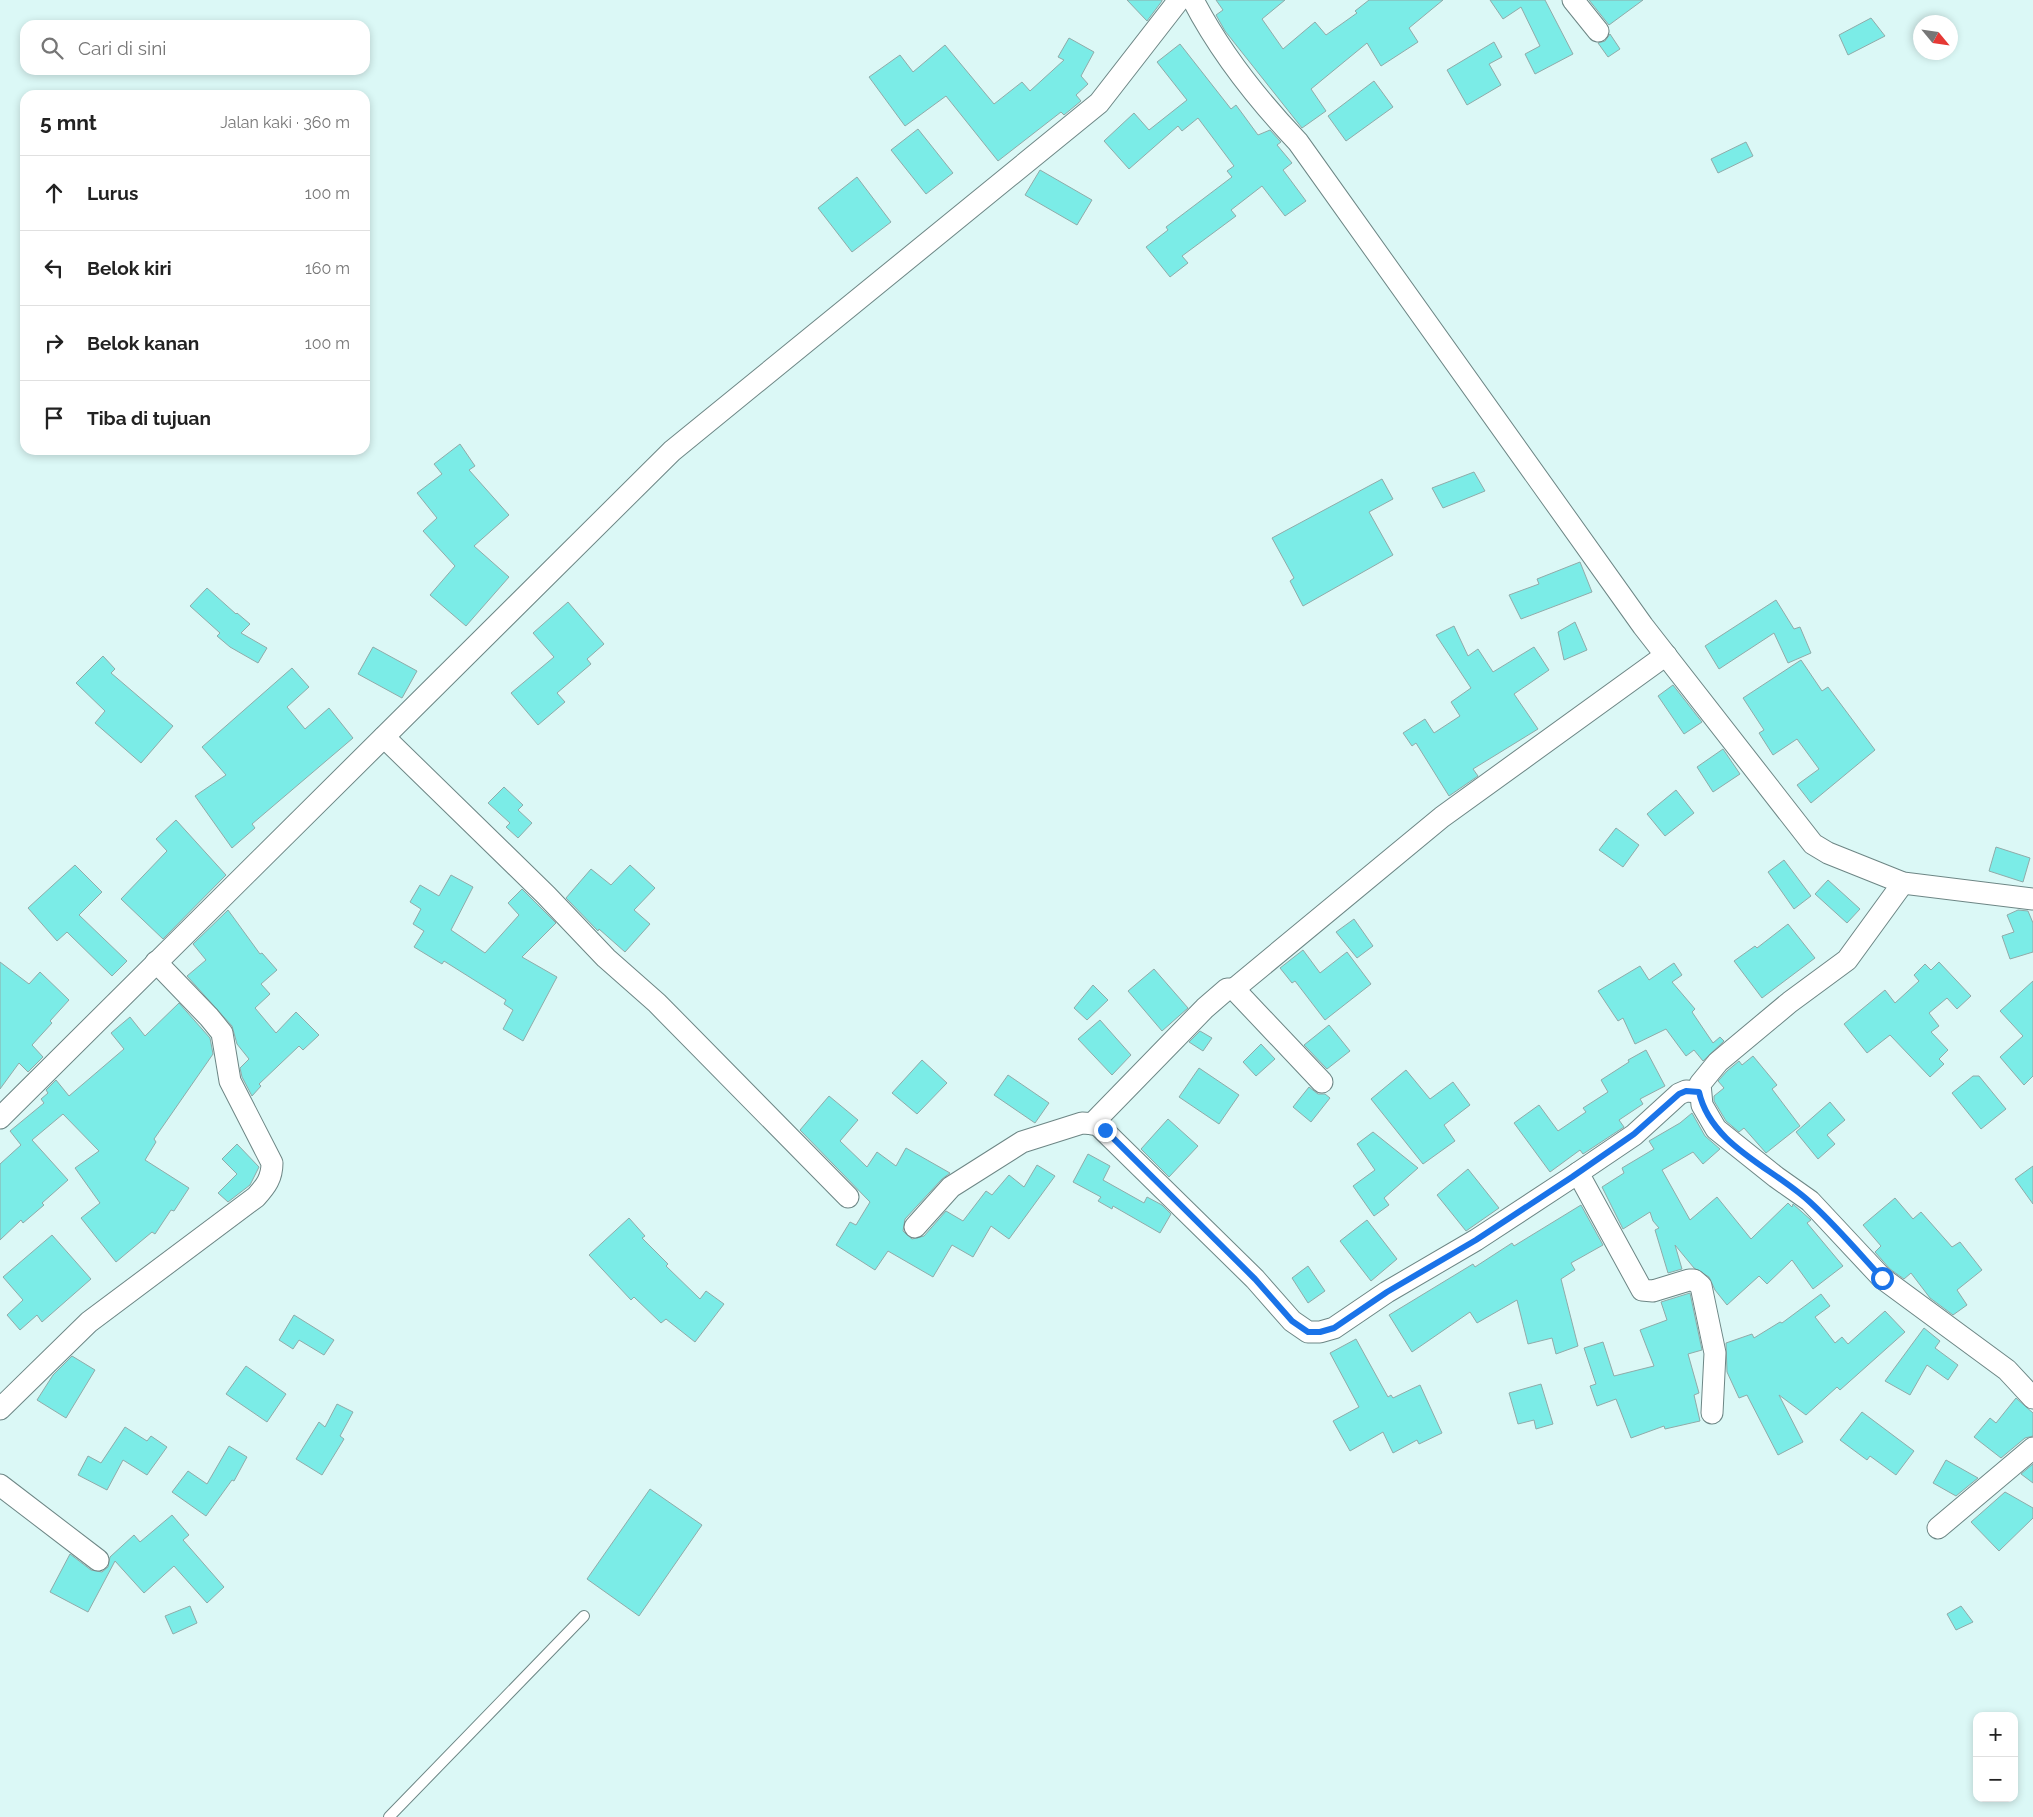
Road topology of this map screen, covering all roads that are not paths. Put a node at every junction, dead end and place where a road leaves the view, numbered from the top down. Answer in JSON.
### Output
{"nodes":[{"id":1,"x":1179,"y":0,"type":"edge"},
{"id":2,"x":1193,"y":0,"type":"edge"},
{"id":3,"x":1573,"y":0,"type":"edge"},
{"id":4,"x":1598,"y":31,"type":"dead end"},
{"id":5,"x":1666,"y":656,"type":"junction"},
{"id":6,"x":384,"y":737,"type":"junction"},
{"id":7,"x":1903,"y":883,"type":"junction"},
{"id":8,"x":2033,"y":899,"type":"edge"},
{"id":9,"x":156,"y":962,"type":"junction"},
{"id":10,"x":1234,"y":989,"type":"junction"},
{"id":11,"x":1322,"y":1082,"type":"dead end"},
{"id":12,"x":1699,"y":1092,"type":"junction"},
{"id":13,"x":0,"y":1118,"type":"edge"},
{"id":14,"x":1092,"y":1124,"type":"junction"},
{"id":15,"x":1578,"y":1173,"type":"junction"},
{"id":16,"x":848,"y":1197,"type":"dead end"},
{"id":17,"x":915,"y":1228,"type":"dead end"},
{"id":18,"x":2033,"y":1398,"type":"edge"},
{"id":19,"x":0,"y":1409,"type":"edge"},
{"id":20,"x":1712,"y":1413,"type":"dead end"},
{"id":21,"x":2033,"y":1448,"type":"edge"},
{"id":22,"x":0,"y":1485,"type":"edge"},
{"id":23,"x":1938,"y":1528,"type":"dead end"},
{"id":24,"x":98,"y":1560,"type":"dead end"},
{"id":25,"x":584,"y":1616,"type":"dead end"},
{"id":26,"x":389,"y":1817,"type":"edge"}],
"edges":[{"from":1,"to":6,"type":"street"},
{"from":2,"to":5,"type":"street"},
{"from":3,"to":4,"type":"street"},
{"from":5,"to":7,"type":"street"},
{"from":5,"to":10,"type":"street"},
{"from":6,"to":9,"type":"street"},
{"from":6,"to":16,"type":"street"},
{"from":7,"to":8,"type":"street"},
{"from":7,"to":12,"type":"street"},
{"from":9,"to":13,"type":"street"},
{"from":9,"to":19,"type":"street"},
{"from":10,"to":11,"type":"street"},
{"from":10,"to":14,"type":"street"},
{"from":12,"to":15,"type":"street"},
{"from":12,"to":18,"type":"street"},
{"from":14,"to":15,"type":"street"},
{"from":14,"to":17,"type":"street"},
{"from":15,"to":20,"type":"street"},
{"from":21,"to":23,"type":"street"},
{"from":22,"to":24,"type":"street"},
{"from":25,"to":26,"type":"lane"}]}
